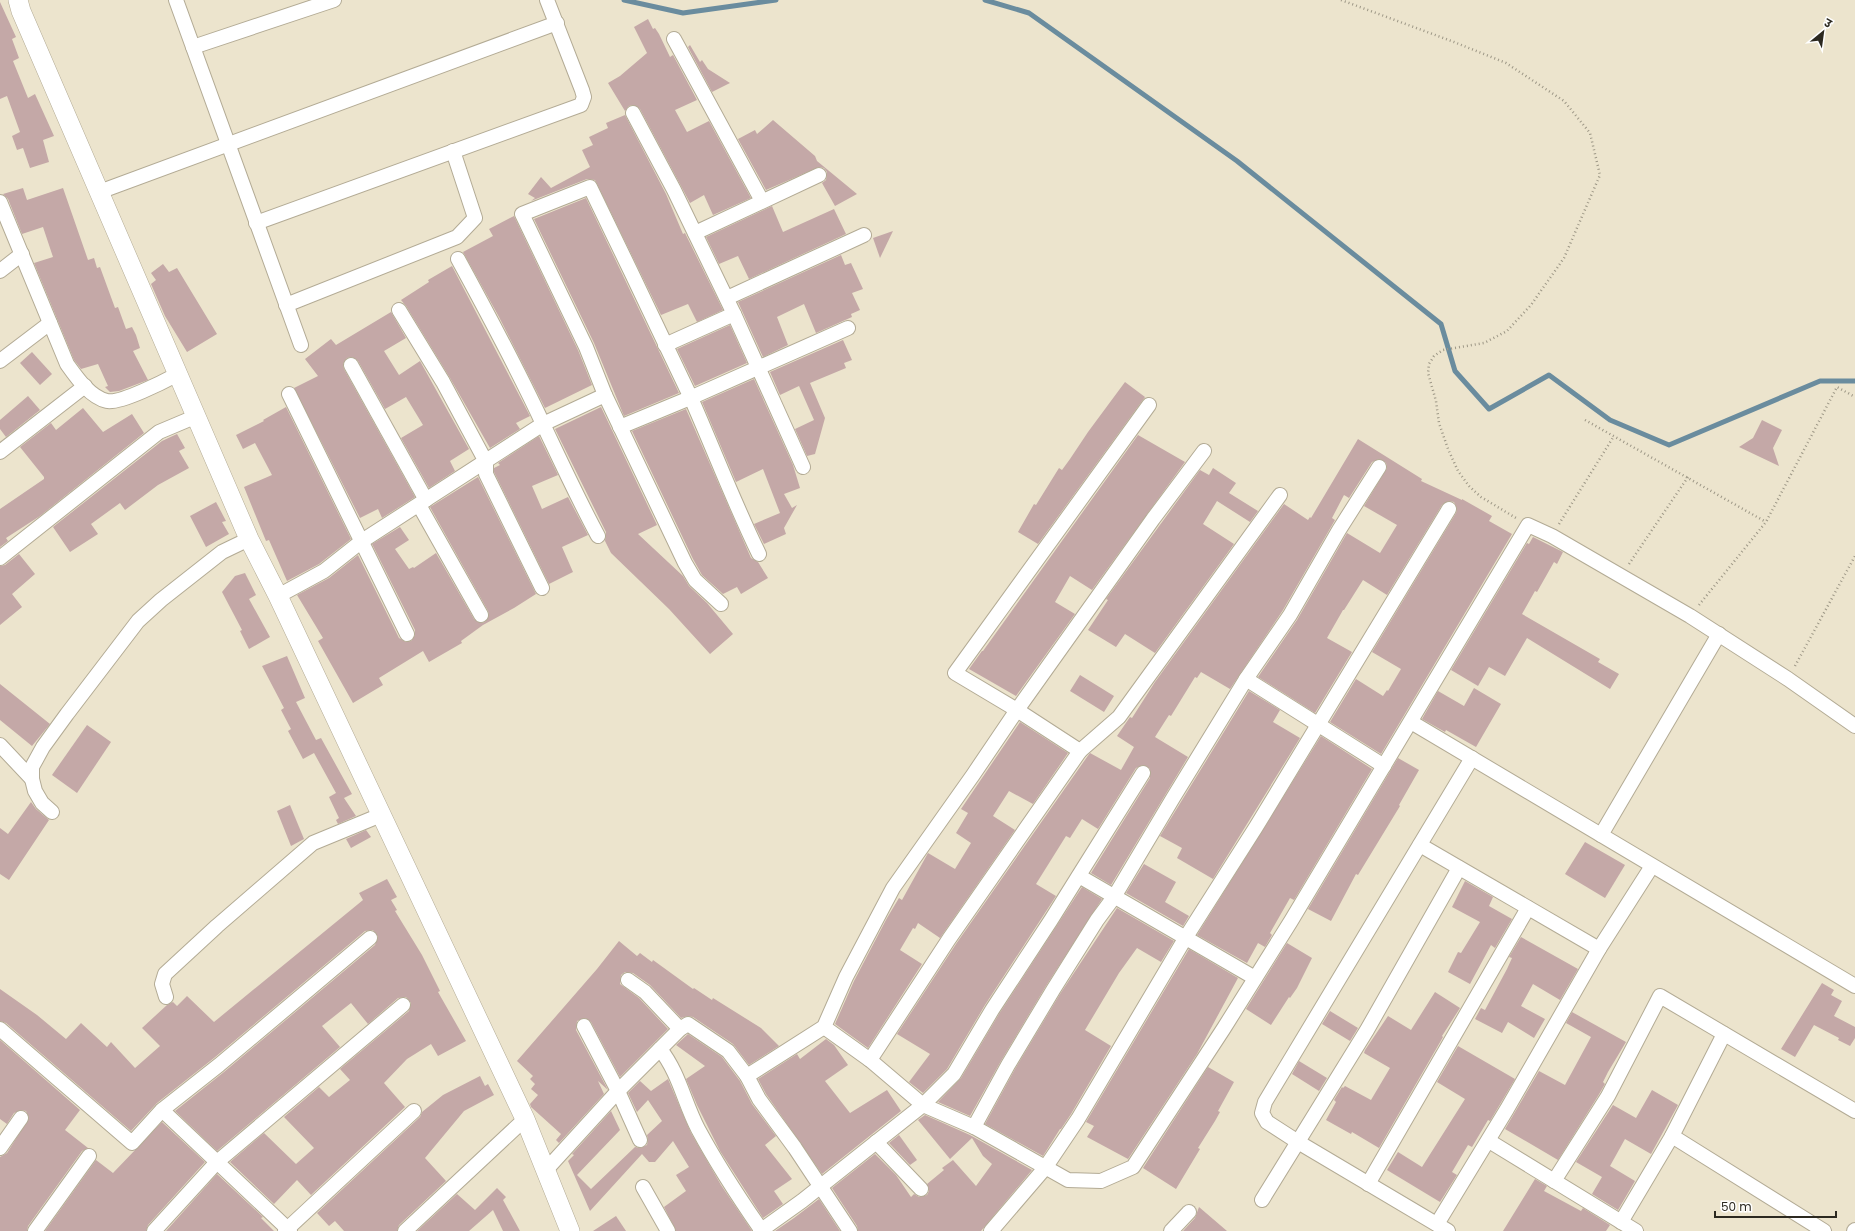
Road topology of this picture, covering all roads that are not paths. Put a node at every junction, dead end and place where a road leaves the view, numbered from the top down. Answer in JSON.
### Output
{"nodes":[{"id":1,"x":18,"y":0,"type":"edge"},
{"id":2,"x":176,"y":0,"type":"edge"},
{"id":3,"x":334,"y":0,"type":"edge"},
{"id":4,"x":547,"y":0,"type":"edge"},
{"id":5,"x":557,"y":24,"type":"junction"},
{"id":6,"x":674,"y":39,"type":"dead end"},
{"id":7,"x":193,"y":47,"type":"junction"},
{"id":8,"x":633,"y":113,"type":"dead end"},
{"id":9,"x":228,"y":145,"type":"junction"},
{"id":10,"x":453,"y":151,"type":"junction"},
{"id":11,"x":819,"y":175,"type":"dead end"},
{"id":12,"x":99,"y":192,"type":"junction"},
{"id":13,"x":762,"y":200,"type":"junction"},
{"id":14,"x":0,"y":202,"type":"edge"},
{"id":15,"x":256,"y":223,"type":"junction"},
{"id":16,"x":695,"y":233,"type":"junction"},
{"id":17,"x":864,"y":235,"type":"dead end"},
{"id":18,"x":22,"y":254,"type":"junction"},
{"id":19,"x":458,"y":259,"type":"dead end"},
{"id":20,"x":0,"y":271,"type":"edge"},
{"id":21,"x":726,"y":298,"type":"junction"},
{"id":22,"x":286,"y":305,"type":"junction"},
{"id":23,"x":399,"y":310,"type":"dead end"},
{"id":24,"x":734,"y":314,"type":"junction"},
{"id":25,"x":50,"y":323,"type":"junction"},
{"id":26,"x":848,"y":328,"type":"dead end"},
{"id":27,"x":301,"y":344,"type":"dead end"},
{"id":28,"x":665,"y":345,"type":"junction"},
{"id":29,"x":0,"y":361,"type":"edge"},
{"id":30,"x":351,"y":365,"type":"dead end"},
{"id":31,"x":758,"y":368,"type":"junction"},
{"id":32,"x":178,"y":374,"type":"junction"},
{"id":33,"x":85,"y":386,"type":"junction"},
{"id":34,"x":289,"y":394,"type":"dead end"},
{"id":35,"x":605,"y":395,"type":"junction"},
{"id":36,"x":690,"y":398,"type":"junction"},
{"id":37,"x":1149,"y":405,"type":"dead end"},
{"id":38,"x":196,"y":416,"type":"junction"},
{"id":39,"x":543,"y":424,"type":"junction"},
{"id":40,"x":620,"y":427,"type":"junction"},
{"id":41,"x":1204,"y":451,"type":"dead end"},
{"id":42,"x":0,"y":452,"type":"edge"},
{"id":43,"x":486,"y":462,"type":"junction"},
{"id":44,"x":803,"y":467,"type":"dead end"},
{"id":45,"x":1379,"y":467,"type":"dead end"},
{"id":46,"x":1280,"y":495,"type":"dead end"},
{"id":47,"x":423,"y":503,"type":"junction"},
{"id":48,"x":1449,"y":509,"type":"dead end"},
{"id":49,"x":598,"y":536,"type":"dead end"},
{"id":50,"x":249,"y":539,"type":"junction"},
{"id":51,"x":362,"y":541,"type":"junction"},
{"id":52,"x":759,"y":554,"type":"dead end"},
{"id":53,"x":0,"y":558,"type":"edge"},
{"id":54,"x":542,"y":588,"type":"dead end"},
{"id":55,"x":278,"y":596,"type":"junction"},
{"id":56,"x":721,"y":604,"type":"dead end"},
{"id":57,"x":481,"y":615,"type":"dead end"},
{"id":58,"x":407,"y":634,"type":"dead end"},
{"id":59,"x":1719,"y":634,"type":"junction"},
{"id":60,"x":1246,"y":679,"type":"junction"},
{"id":61,"x":1017,"y":710,"type":"junction"},
{"id":62,"x":1411,"y":722,"type":"junction"},
{"id":63,"x":1319,"y":724,"type":"junction"},
{"id":64,"x":1855,"y":726,"type":"edge"},
{"id":65,"x":0,"y":745,"type":"edge"},
{"id":66,"x":1080,"y":751,"type":"junction"},
{"id":67,"x":1472,"y":758,"type":"junction"},
{"id":68,"x":1384,"y":766,"type":"junction"},
{"id":69,"x":1143,"y":773,"type":"dead end"},
{"id":70,"x":32,"y":779,"type":"junction"},
{"id":71,"x":52,"y":812,"type":"dead end"},
{"id":72,"x":381,"y":815,"type":"junction"},
{"id":73,"x":1601,"y":835,"type":"junction"},
{"id":74,"x":1420,"y":845,"type":"junction"},
{"id":75,"x":1652,"y":866,"type":"junction"},
{"id":76,"x":1459,"y":868,"type":"junction"},
{"id":77,"x":1078,"y":876,"type":"junction"},
{"id":78,"x":1114,"y":897,"type":"junction"},
{"id":79,"x":1528,"y":908,"type":"junction"},
{"id":80,"x":370,"y":938,"type":"dead end"},
{"id":81,"x":1186,"y":938,"type":"junction"},
{"id":82,"x":1599,"y":949,"type":"junction"},
{"id":83,"x":1255,"y":978,"type":"junction"},
{"id":84,"x":628,"y":980,"type":"dead end"},
{"id":85,"x":1855,"y":986,"type":"edge"},
{"id":86,"x":166,"y":997,"type":"dead end"},
{"id":87,"x":403,"y":1005,"type":"dead end"},
{"id":88,"x":584,"y":1026,"type":"dead end"},
{"id":89,"x":824,"y":1026,"type":"junction"},
{"id":90,"x":680,"y":1029,"type":"junction"},
{"id":91,"x":1724,"y":1034,"type":"junction"},
{"id":92,"x":2,"y":1036,"type":"edge"},
{"id":93,"x":660,"y":1048,"type":"junction"},
{"id":94,"x":870,"y":1060,"type":"junction"},
{"id":95,"x":747,"y":1076,"type":"junction"},
{"id":96,"x":618,"y":1091,"type":"junction"},
{"id":97,"x":923,"y":1105,"type":"junction"},
{"id":98,"x":162,"y":1110,"type":"junction"},
{"id":99,"x":414,"y":1111,"type":"dead end"},
{"id":100,"x":1855,"y":1111,"type":"edge"},
{"id":101,"x":21,"y":1118,"type":"dead end"},
{"id":102,"x":525,"y":1118,"type":"junction"},
{"id":103,"x":974,"y":1127,"type":"junction"},
{"id":104,"x":1672,"y":1136,"type":"junction"},
{"id":105,"x":640,"y":1140,"type":"dead end"},
{"id":106,"x":1489,"y":1141,"type":"junction"},
{"id":107,"x":876,"y":1142,"type":"junction"},
{"id":108,"x":1298,"y":1142,"type":"junction"},
{"id":109,"x":0,"y":1148,"type":"edge"},
{"id":110,"x":89,"y":1156,"type":"dead end"},
{"id":111,"x":217,"y":1162,"type":"junction"},
{"id":112,"x":1045,"y":1168,"type":"junction"},
{"id":113,"x":545,"y":1171,"type":"junction"},
{"id":114,"x":1554,"y":1181,"type":"junction"},
{"id":115,"x":1368,"y":1184,"type":"junction"},
{"id":116,"x":821,"y":1186,"type":"junction"},
{"id":117,"x":643,"y":1187,"type":"dead end"},
{"id":118,"x":921,"y":1188,"type":"dead end"},
{"id":119,"x":1262,"y":1200,"type":"dead end"},
{"id":120,"x":1189,"y":1212,"type":"dead end"},
{"id":121,"x":1621,"y":1222,"type":"junction"},
{"id":122,"x":1442,"y":1228,"type":"edge"},
{"id":123,"x":288,"y":1230,"type":"edge"},
{"id":124,"x":35,"y":1231,"type":"edge"},
{"id":125,"x":154,"y":1231,"type":"edge"},
{"id":126,"x":404,"y":1231,"type":"edge"},
{"id":127,"x":570,"y":1231,"type":"edge"},
{"id":128,"x":668,"y":1231,"type":"edge"},
{"id":129,"x":761,"y":1231,"type":"edge"},
{"id":130,"x":850,"y":1231,"type":"edge"},
{"id":131,"x":991,"y":1231,"type":"edge"},
{"id":132,"x":1171,"y":1231,"type":"edge"},
{"id":133,"x":1636,"y":1231,"type":"edge"},
{"id":134,"x":1824,"y":1231,"type":"edge"}],
"edges":[{"from":1,"to":12,"type":"street"},
{"from":2,"to":7,"type":"street"},
{"from":3,"to":7,"type":"street"},
{"from":4,"to":5,"type":"street"},
{"from":5,"to":9,"type":"street"},
{"from":5,"to":10,"type":"street"},
{"from":6,"to":13,"type":"street"},
{"from":7,"to":9,"type":"street"},
{"from":8,"to":16,"type":"street"},
{"from":9,"to":12,"type":"street"},
{"from":9,"to":15,"type":"street"},
{"from":10,"to":15,"type":"street"},
{"from":10,"to":22,"type":"street"},
{"from":11,"to":13,"type":"street"},
{"from":12,"to":32,"type":"street"},
{"from":13,"to":16,"type":"street"},
{"from":14,"to":18,"type":"street"},
{"from":15,"to":22,"type":"street"},
{"from":16,"to":21,"type":"street"},
{"from":17,"to":21,"type":"street"},
{"from":18,"to":20,"type":"street"},
{"from":18,"to":25,"type":"street"},
{"from":19,"to":39,"type":"street"},
{"from":21,"to":24,"type":"street"},
{"from":22,"to":27,"type":"street"},
{"from":23,"to":43,"type":"street"},
{"from":24,"to":28,"type":"street"},
{"from":24,"to":31,"type":"street"},
{"from":25,"to":29,"type":"street"},
{"from":25,"to":33,"type":"street"},
{"from":26,"to":31,"type":"street"},
{"from":28,"to":35,"type":"street"},
{"from":28,"to":36,"type":"street"},
{"from":30,"to":47,"type":"street"},
{"from":31,"to":36,"type":"street"},
{"from":31,"to":44,"type":"street"},
{"from":32,"to":33,"type":"street"},
{"from":32,"to":38,"type":"street"},
{"from":33,"to":42,"type":"street"},
{"from":34,"to":51,"type":"street"},
{"from":35,"to":39,"type":"street"},
{"from":35,"to":40,"type":"street"},
{"from":36,"to":40,"type":"street"},
{"from":36,"to":52,"type":"street"},
{"from":37,"to":61,"type":"street"},
{"from":38,"to":50,"type":"street"},
{"from":38,"to":53,"type":"street"},
{"from":39,"to":43,"type":"street"},
{"from":39,"to":49,"type":"street"},
{"from":40,"to":56,"type":"street"},
{"from":41,"to":61,"type":"street"},
{"from":43,"to":47,"type":"street"},
{"from":43,"to":54,"type":"street"},
{"from":45,"to":60,"type":"street"},
{"from":46,"to":66,"type":"street"},
{"from":47,"to":51,"type":"street"},
{"from":47,"to":57,"type":"street"},
{"from":48,"to":63,"type":"street"},
{"from":50,"to":55,"type":"street"},
{"from":50,"to":70,"type":"street"},
{"from":51,"to":55,"type":"street"},
{"from":51,"to":58,"type":"street"},
{"from":55,"to":72,"type":"street"},
{"from":59,"to":62,"type":"street"},
{"from":59,"to":64,"type":"street"},
{"from":59,"to":73,"type":"street"},
{"from":60,"to":63,"type":"street"},
{"from":60,"to":78,"type":"street"},
{"from":61,"to":66,"type":"street"},
{"from":61,"to":89,"type":"street"},
{"from":62,"to":67,"type":"street"},
{"from":62,"to":68,"type":"street"},
{"from":63,"to":68,"type":"street"},
{"from":63,"to":81,"type":"street"},
{"from":65,"to":70,"type":"street"},
{"from":66,"to":94,"type":"street"},
{"from":67,"to":73,"type":"street"},
{"from":67,"to":74,"type":"street"},
{"from":68,"to":83,"type":"street"},
{"from":69,"to":77,"type":"street"},
{"from":70,"to":71,"type":"street"},
{"from":72,"to":86,"type":"street"},
{"from":72,"to":102,"type":"street"},
{"from":73,"to":75,"type":"street"},
{"from":74,"to":76,"type":"street"},
{"from":74,"to":108,"type":"street"},
{"from":75,"to":82,"type":"street"},
{"from":75,"to":85,"type":"street"},
{"from":76,"to":79,"type":"street"},
{"from":76,"to":108,"type":"street"},
{"from":77,"to":78,"type":"street"},
{"from":77,"to":97,"type":"street"},
{"from":78,"to":81,"type":"street"},
{"from":78,"to":103,"type":"street"},
{"from":79,"to":82,"type":"street"},
{"from":79,"to":115,"type":"street"},
{"from":80,"to":98,"type":"street"},
{"from":81,"to":83,"type":"street"},
{"from":81,"to":112,"type":"street"},
{"from":82,"to":106,"type":"street"},
{"from":83,"to":112,"type":"street"},
{"from":84,"to":90,"type":"street"},
{"from":87,"to":111,"type":"street"},
{"from":88,"to":96,"type":"street"},
{"from":89,"to":94,"type":"street"},
{"from":89,"to":95,"type":"street"},
{"from":90,"to":93,"type":"street"},
{"from":90,"to":95,"type":"street"},
{"from":91,"to":100,"type":"street"},
{"from":91,"to":104,"type":"street"},
{"from":91,"to":114,"type":"street"},
{"from":92,"to":98,"type":"street"},
{"from":93,"to":96,"type":"street"},
{"from":93,"to":129,"type":"street"},
{"from":94,"to":97,"type":"street"},
{"from":95,"to":116,"type":"street"},
{"from":96,"to":105,"type":"street"},
{"from":96,"to":113,"type":"street"},
{"from":97,"to":103,"type":"street"},
{"from":97,"to":107,"type":"street"},
{"from":98,"to":111,"type":"street"},
{"from":99,"to":123,"type":"street"},
{"from":101,"to":109,"type":"street"},
{"from":102,"to":113,"type":"street"},
{"from":102,"to":126,"type":"street"},
{"from":103,"to":112,"type":"street"},
{"from":104,"to":121,"type":"street"},
{"from":104,"to":134,"type":"street"},
{"from":106,"to":114,"type":"street"},
{"from":106,"to":122,"type":"street"},
{"from":107,"to":116,"type":"street"},
{"from":107,"to":118,"type":"street"},
{"from":108,"to":115,"type":"street"},
{"from":108,"to":119,"type":"street"},
{"from":110,"to":124,"type":"street"},
{"from":111,"to":123,"type":"street"},
{"from":111,"to":125,"type":"street"},
{"from":112,"to":131,"type":"street"},
{"from":113,"to":127,"type":"street"},
{"from":114,"to":121,"type":"street"},
{"from":115,"to":122,"type":"street"},
{"from":116,"to":129,"type":"street"},
{"from":116,"to":130,"type":"street"},
{"from":117,"to":128,"type":"street"},
{"from":120,"to":132,"type":"street"},
{"from":121,"to":133,"type":"street"}]}
